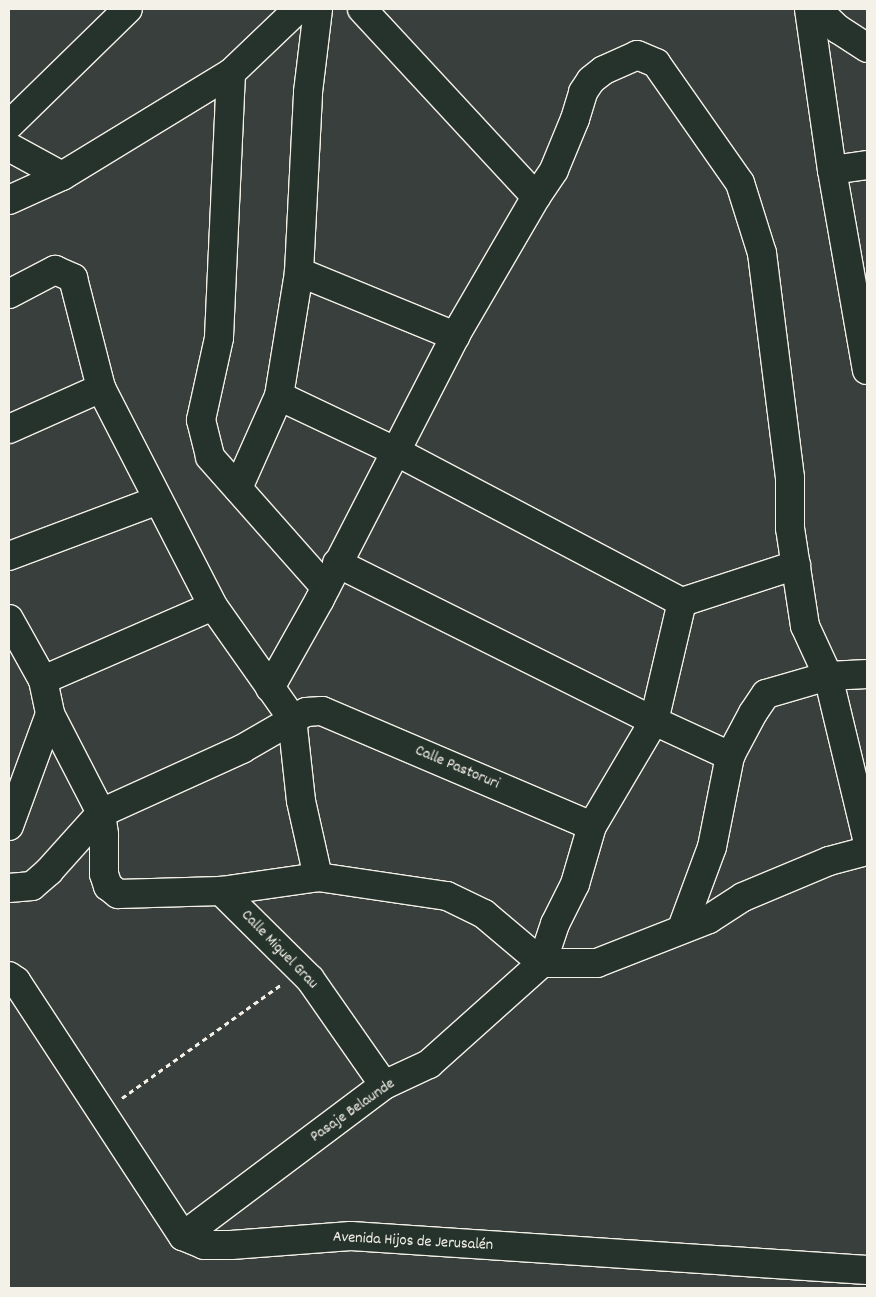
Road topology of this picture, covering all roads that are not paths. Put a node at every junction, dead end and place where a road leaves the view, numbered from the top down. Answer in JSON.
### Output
{"nodes":[{"id":1,"x":128,"y":9,"type":"edge"},
{"id":2,"x":298,"y":9,"type":"edge"},
{"id":3,"x":318,"y":9,"type":"edge"},
{"id":4,"x":362,"y":9,"type":"edge"},
{"id":5,"x":809,"y":9,"type":"edge"},
{"id":6,"x":817,"y":9,"type":"edge"},
{"id":7,"x":867,"y":48,"type":"edge"},
{"id":8,"x":231,"y":73,"type":"junction"},
{"id":9,"x":9,"y":125,"type":"edge"},
{"id":10,"x":9,"y":147,"type":"edge"},
{"id":11,"x":867,"y":165,"type":"edge"},
{"id":12,"x":832,"y":170,"type":"junction"},
{"id":13,"x":62,"y":176,"type":"junction"},
{"id":14,"x":536,"y":196,"type":"junction"},
{"id":15,"x":9,"y":200,"type":"edge"},
{"id":16,"x":299,"y":272,"type":"junction"},
{"id":17,"x":9,"y":294,"type":"edge"},
{"id":18,"x":455,"y":336,"type":"junction"},
{"id":19,"x":867,"y":363,"type":"edge"},
{"id":20,"x":101,"y":388,"type":"junction"},
{"id":21,"x":279,"y":396,"type":"junction"},
{"id":22,"x":9,"y":429,"type":"edge"},
{"id":23,"x":395,"y":452,"type":"junction"},
{"id":24,"x":238,"y":488,"type":"junction"},
{"id":25,"x":158,"y":500,"type":"junction"},
{"id":26,"x":9,"y":556,"type":"edge"},
{"id":27,"x":337,"y":563,"type":"junction"},
{"id":28,"x":796,"y":565,"type":"junction"},
{"id":29,"x":325,"y":587,"type":"junction"},
{"id":30,"x":682,"y":602,"type":"junction"},
{"id":31,"x":214,"y":606,"type":"junction"},
{"id":32,"x":9,"y":619,"type":"edge"},
{"id":33,"x":867,"y":674,"type":"edge"},
{"id":34,"x":828,"y":676,"type":"junction"},
{"id":35,"x":43,"y":680,"type":"junction"},
{"id":36,"x":270,"y":688,"type":"junction"},
{"id":37,"x":50,"y":714,"type":"junction"},
{"id":38,"x":292,"y":718,"type":"junction"},
{"id":39,"x":654,"y":721,"type":"junction"},
{"id":40,"x":730,"y":756,"type":"junction"},
{"id":41,"x":101,"y":813,"type":"junction"},
{"id":42,"x":9,"y":826,"type":"edge"},
{"id":43,"x":592,"y":826,"type":"junction"},
{"id":44,"x":867,"y":838,"type":"edge"},
{"id":45,"x":867,"y":851,"type":"edge"},
{"id":46,"x":318,"y":877,"type":"junction"},
{"id":47,"x":9,"y":888,"type":"edge"},
{"id":48,"x":221,"y":891,"type":"junction"},
{"id":49,"x":682,"y":928,"type":"junction"},
{"id":50,"x":542,"y":963,"type":"junction"},
{"id":51,"x":9,"y":976,"type":"edge"},
{"id":52,"x":384,"y":1086,"type":"junction"},
{"id":53,"x":183,"y":1236,"type":"junction"},
{"id":54,"x":867,"y":1270,"type":"edge"}],
"edges":[{"from":1,"to":9,"type":"street"},
{"from":2,"to":8,"type":"street"},
{"from":3,"to":16,"type":"street"},
{"from":4,"to":14,"type":"street"},
{"from":5,"to":12,"type":"street"},
{"from":6,"to":7,"type":"street"},
{"from":8,"to":13,"type":"street"},
{"from":8,"to":24,"type":"street"},
{"from":10,"to":13,"type":"street"},
{"from":11,"to":12,"type":"street"},
{"from":12,"to":19,"type":"street"},
{"from":13,"to":15,"type":"street"},
{"from":14,"to":18,"type":"street"},
{"from":14,"to":28,"type":"street"},
{"from":16,"to":18,"type":"street"},
{"from":16,"to":21,"type":"street"},
{"from":17,"to":20,"type":"street"},
{"from":18,"to":23,"type":"street"},
{"from":20,"to":22,"type":"street"},
{"from":20,"to":25,"type":"street"},
{"from":21,"to":23,"type":"street"},
{"from":21,"to":24,"type":"street"},
{"from":23,"to":27,"type":"street"},
{"from":23,"to":30,"type":"street"},
{"from":24,"to":29,"type":"street"},
{"from":25,"to":26,"type":"street"},
{"from":25,"to":31,"type":"street"},
{"from":27,"to":29,"type":"street"},
{"from":27,"to":39,"type":"street"},
{"from":28,"to":30,"type":"street"},
{"from":28,"to":34,"type":"street"},
{"from":29,"to":36,"type":"street"},
{"from":30,"to":39,"type":"street"},
{"from":31,"to":35,"type":"street"},
{"from":31,"to":36,"type":"street"},
{"from":32,"to":35,"type":"street"},
{"from":33,"to":34,"type":"street"},
{"from":34,"to":40,"type":"street"},
{"from":34,"to":44,"type":"street"},
{"from":35,"to":37,"type":"street"},
{"from":36,"to":38,"type":"street"},
{"from":37,"to":41,"type":"street"},
{"from":37,"to":42,"type":"street"},
{"from":38,"to":41,"type":"street"},
{"from":38,"to":43,"type":"street","name":"Calle Pastoruri"},
{"from":38,"to":46,"type":"street"},
{"from":39,"to":40,"type":"street"},
{"from":39,"to":43,"type":"street"},
{"from":40,"to":49,"type":"street"},
{"from":41,"to":47,"type":"street"},
{"from":41,"to":48,"type":"street"},
{"from":43,"to":50,"type":"street"},
{"from":45,"to":49,"type":"street"},
{"from":46,"to":48,"type":"street"},
{"from":46,"to":50,"type":"street"},
{"from":48,"to":52,"type":"street","name":"Calle Miguel Grau"},
{"from":49,"to":50,"type":"street"},
{"from":50,"to":52,"type":"street","name":"Pasaje Belaunde"},
{"from":51,"to":53,"type":"street"},
{"from":52,"to":53,"type":"street","name":"Pasaje Belaunde"},
{"from":53,"to":54,"type":"street","name":"Avenida Hijos de Jerusalén"}]}
